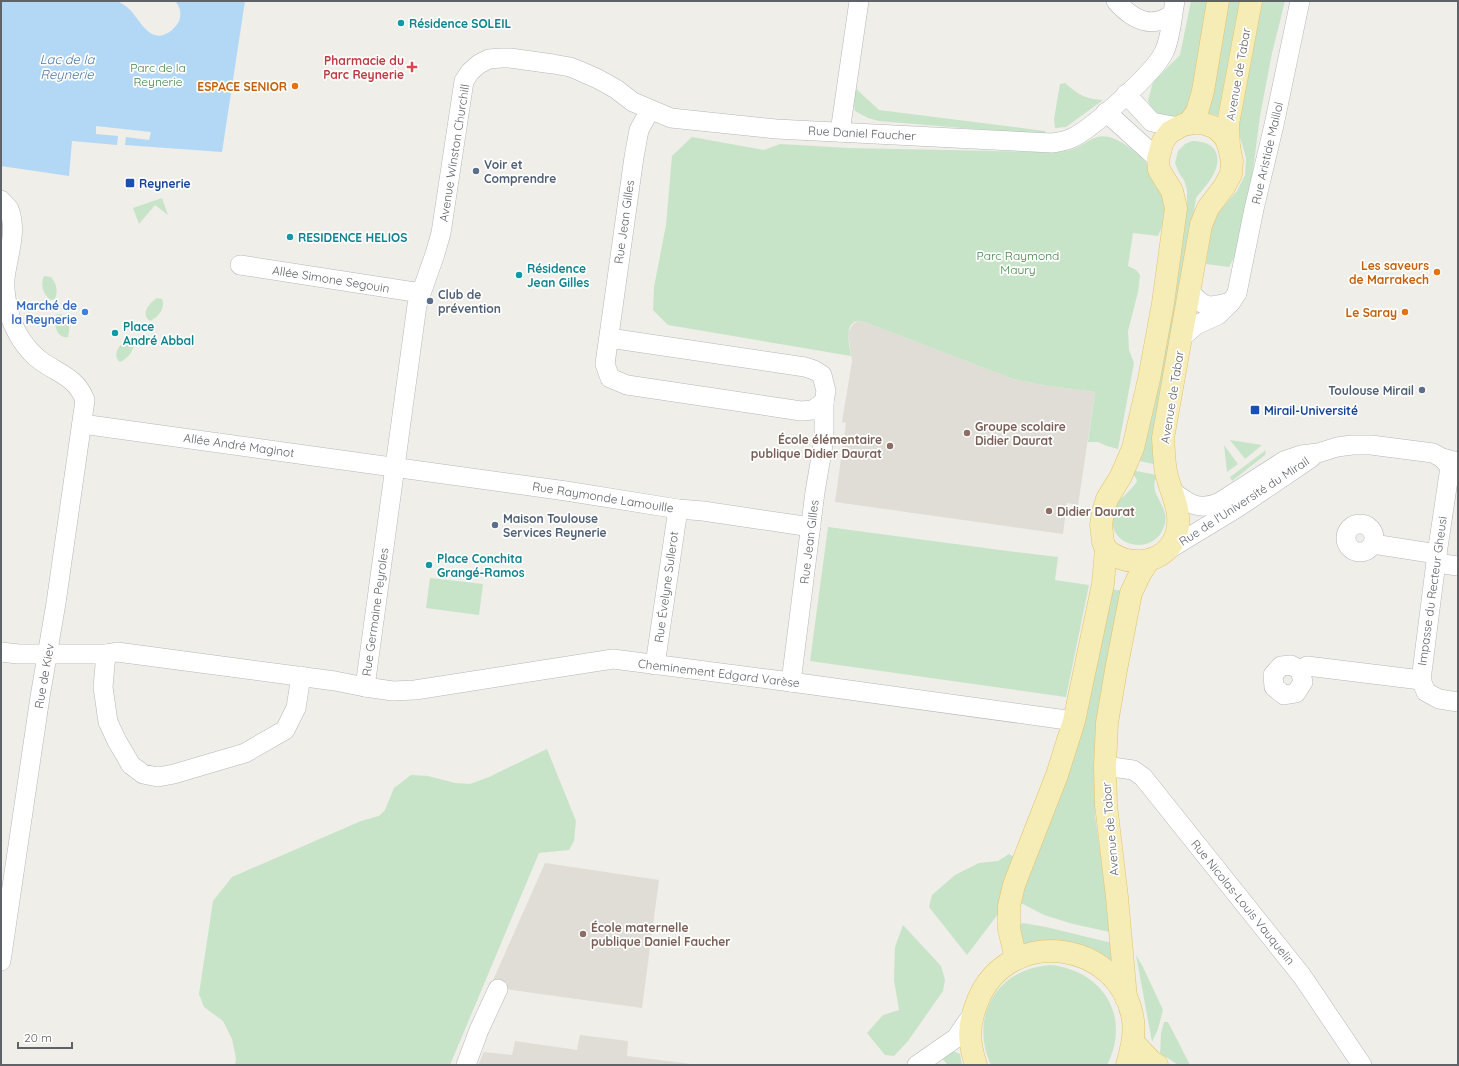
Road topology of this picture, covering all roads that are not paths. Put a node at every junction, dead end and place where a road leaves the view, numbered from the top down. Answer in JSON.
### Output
{"nodes":[{"id":1,"x":860,"y":1,"type":"edge"},
{"id":2,"x":1116,"y":1,"type":"edge"},
{"id":3,"x":1218,"y":1,"type":"edge"},
{"id":4,"x":1251,"y":1,"type":"edge"},
{"id":5,"x":1300,"y":1,"type":"edge"},
{"id":6,"x":1174,"y":8,"type":"edge"},
{"id":7,"x":616,"y":89,"type":"joint"},
{"id":8,"x":1116,"y":104,"type":"junction"},
{"id":9,"x":650,"y":110,"type":"junction"},
{"id":10,"x":1183,"y":126,"type":"junction"},
{"id":11,"x":840,"y":132,"type":"junction"},
{"id":12,"x":1229,"y":147,"type":"junction"},
{"id":13,"x":1158,"y":159,"type":"junction"},
{"id":14,"x":1,"y":200,"type":"edge"},
{"id":15,"x":240,"y":265,"type":"dead end"},
{"id":16,"x":1190,"y":292,"type":"junction"},
{"id":17,"x":421,"y":293,"type":"junction"},
{"id":18,"x":1231,"y":302,"type":"junction"},
{"id":19,"x":608,"y":338,"type":"junction"},
{"id":20,"x":1181,"y":338,"type":"junction"},
{"id":21,"x":824,"y":402,"type":"junction"},
{"id":22,"x":82,"y":424,"type":"junction"},
{"id":23,"x":1318,"y":453,"type":"junction"},
{"id":24,"x":1450,"y":460,"type":"edge"},
{"id":25,"x":395,"y":467,"type":"junction"},
{"id":26,"x":1171,"y":490,"type":"junction"},
{"id":27,"x":678,"y":509,"type":"junction"},
{"id":28,"x":811,"y":527,"type":"junction"},
{"id":29,"x":1373,"y":544,"type":"dead end"},
{"id":30,"x":1106,"y":548,"type":"junction"},
{"id":31,"x":1171,"y":548,"type":"junction"},
{"id":32,"x":1436,"y":558,"type":"junction"},
{"id":33,"x":1149,"y":560,"type":"junction"},
{"id":34,"x":1458,"y":566,"type":"edge"},
{"id":35,"x":1,"y":652,"type":"edge"},
{"id":36,"x":48,"y":654,"type":"junction"},
{"id":37,"x":106,"y":654,"type":"junction"},
{"id":38,"x":655,"y":665,"type":"junction"},
{"id":39,"x":1300,"y":670,"type":"dead end"},
{"id":40,"x":301,"y":676,"type":"junction"},
{"id":41,"x":1421,"y":680,"type":"junction"},
{"id":42,"x":791,"y":682,"type":"junction"},
{"id":43,"x":365,"y":687,"type":"junction"},
{"id":44,"x":1458,"y":702,"type":"edge"},
{"id":45,"x":1074,"y":721,"type":"junction"},
{"id":46,"x":1105,"y":766,"type":"junction"},
{"id":47,"x":3,"y":935,"type":"edge"},
{"id":48,"x":1016,"y":959,"type":"junction"},
{"id":49,"x":1,"y":961,"type":"edge"},
{"id":50,"x":498,"y":988,"type":"dead end"},
{"id":51,"x":1126,"y":998,"type":"junction"},
{"id":52,"x":972,"y":1015,"type":"junction"},
{"id":53,"x":1133,"y":1042,"type":"junction"},
{"id":54,"x":466,"y":1065,"type":"edge"},
{"id":55,"x":917,"y":1065,"type":"edge"},
{"id":56,"x":976,"y":1065,"type":"edge"},
{"id":57,"x":1127,"y":1065,"type":"edge"},
{"id":58,"x":1157,"y":1065,"type":"edge"},
{"id":59,"x":1362,"y":1065,"type":"edge"}],
"edges":[{"from":1,"to":11,"type":"street"},
{"from":2,"to":6,"type":"street"},
{"from":3,"to":10,"type":"main road"},
{"from":4,"to":12,"type":"main road","name":"Avenue de Tabar"},
{"from":5,"to":18,"type":"street","name":"Rue Aristide Maillol"},
{"from":6,"to":8,"type":"street","name":"Rue Daniel Faucher"},
{"from":7,"to":9,"type":"street","name":"Rue Daniel Faucher"},
{"from":7,"to":17,"type":"street","name":"Avenue Winston Churchill"},
{"from":8,"to":10,"type":"street"},
{"from":8,"to":11,"type":"street","name":"Rue Daniel Faucher"},
{"from":8,"to":13,"type":"street"},
{"from":9,"to":11,"type":"street","name":"Rue Daniel Faucher"},
{"from":9,"to":19,"type":"street","name":"Rue Jean Gilles"},
{"from":10,"to":12,"type":"main road"},
{"from":10,"to":13,"type":"main road"},
{"from":12,"to":16,"type":"main road","name":"Avenue de Tabar"},
{"from":13,"to":30,"type":"main road","name":"Avenue de Tabar"},
{"from":14,"to":22,"type":"street","name":"Rue de Kiev"},
{"from":15,"to":17,"type":"street","name":"Allée Simone Segouin"},
{"from":16,"to":18,"type":"street"},
{"from":16,"to":20,"type":"main road","name":"Avenue de Tabar"},
{"from":17,"to":25,"type":"street","name":"Rue Germaine Peyroles"},
{"from":18,"to":20,"type":"street","name":"Rue Aristide Maillol"},
{"from":19,"to":21,"type":"street","name":"Rue Jean Gilles"},
{"from":19,"to":21,"type":"street","name":"Rue Jean Gilles"},
{"from":20,"to":26,"type":"main road","name":"Avenue de Tabar"},
{"from":21,"to":28,"type":"street","name":"Rue Jean Gilles"},
{"from":22,"to":25,"type":"street","name":"Allée André Maginot"},
{"from":22,"to":36,"type":"street","name":"Rue de Kiev"},
{"from":23,"to":24,"type":"street","name":"Rue de l'Université du Mirail"},
{"from":23,"to":26,"type":"street","name":"Rue de l'Université du Mirail"},
{"from":23,"to":31,"type":"street","name":"Rue de l'Université du Mirail"},
{"from":24,"to":32,"type":"street","name":"Impasse du Recteur Gheusi"},
{"from":25,"to":27,"type":"street","name":"Rue Raymonde Lamouille"},
{"from":25,"to":43,"type":"street","name":"Rue Germaine Peyroles"},
{"from":26,"to":31,"type":"main road","name":"Avenue de Tabar"},
{"from":27,"to":28,"type":"street","name":"Rue Raymonde Lamouille"},
{"from":27,"to":38,"type":"street","name":"Rue Évelyne Sullerot"},
{"from":28,"to":42,"type":"street","name":"Rue Jean Gilles"},
{"from":29,"to":32,"type":"street"},
{"from":30,"to":33,"type":"main road"},
{"from":30,"to":45,"type":"main road","name":"Avenue de Tabar"},
{"from":31,"to":33,"type":"main road"},
{"from":32,"to":34,"type":"street"},
{"from":32,"to":41,"type":"street","name":"Impasse du Recteur Gheusi"},
{"from":33,"to":46,"type":"main road","name":"Avenue de Tabar"},
{"from":35,"to":36,"type":"street","name":"Rue Germaine Peyroles"},
{"from":36,"to":37,"type":"street","name":"Rue Germaine Peyroles"},
{"from":36,"to":47,"type":"street","name":"Rue de Kiev"},
{"from":37,"to":40,"type":"street","name":"Rue Germaine Peyroles"},
{"from":37,"to":40,"type":"street"},
{"from":38,"to":42,"type":"street","name":"Cheminement Edgard Varèse"},
{"from":38,"to":43,"type":"street","name":"Cheminement Edgard Varèse"},
{"from":39,"to":41,"type":"street"},
{"from":40,"to":43,"type":"street","name":"Rue Germaine Peyroles"},
{"from":41,"to":44,"type":"street","name":"Impasse du Recteur Gheusi"},
{"from":42,"to":45,"type":"street","name":"Cheminement Edgard Varèse"},
{"from":45,"to":48,"type":"main road","name":"Avenue de Tabar"},
{"from":46,"to":51,"type":"main road","name":"Avenue de Tabar"},
{"from":46,"to":59,"type":"street","name":"Rue Nicolas-Louis Vauquelin"},
{"from":47,"to":49,"type":"street","name":"Rue de Kiev"},
{"from":48,"to":51,"type":"main road"},
{"from":48,"to":52,"type":"main road"},
{"from":50,"to":54,"type":"street"},
{"from":51,"to":53,"type":"main road"},
{"from":52,"to":55,"type":"street"},
{"from":52,"to":56,"type":"main road"},
{"from":53,"to":57,"type":"main road"},
{"from":53,"to":58,"type":"main road"}]}
